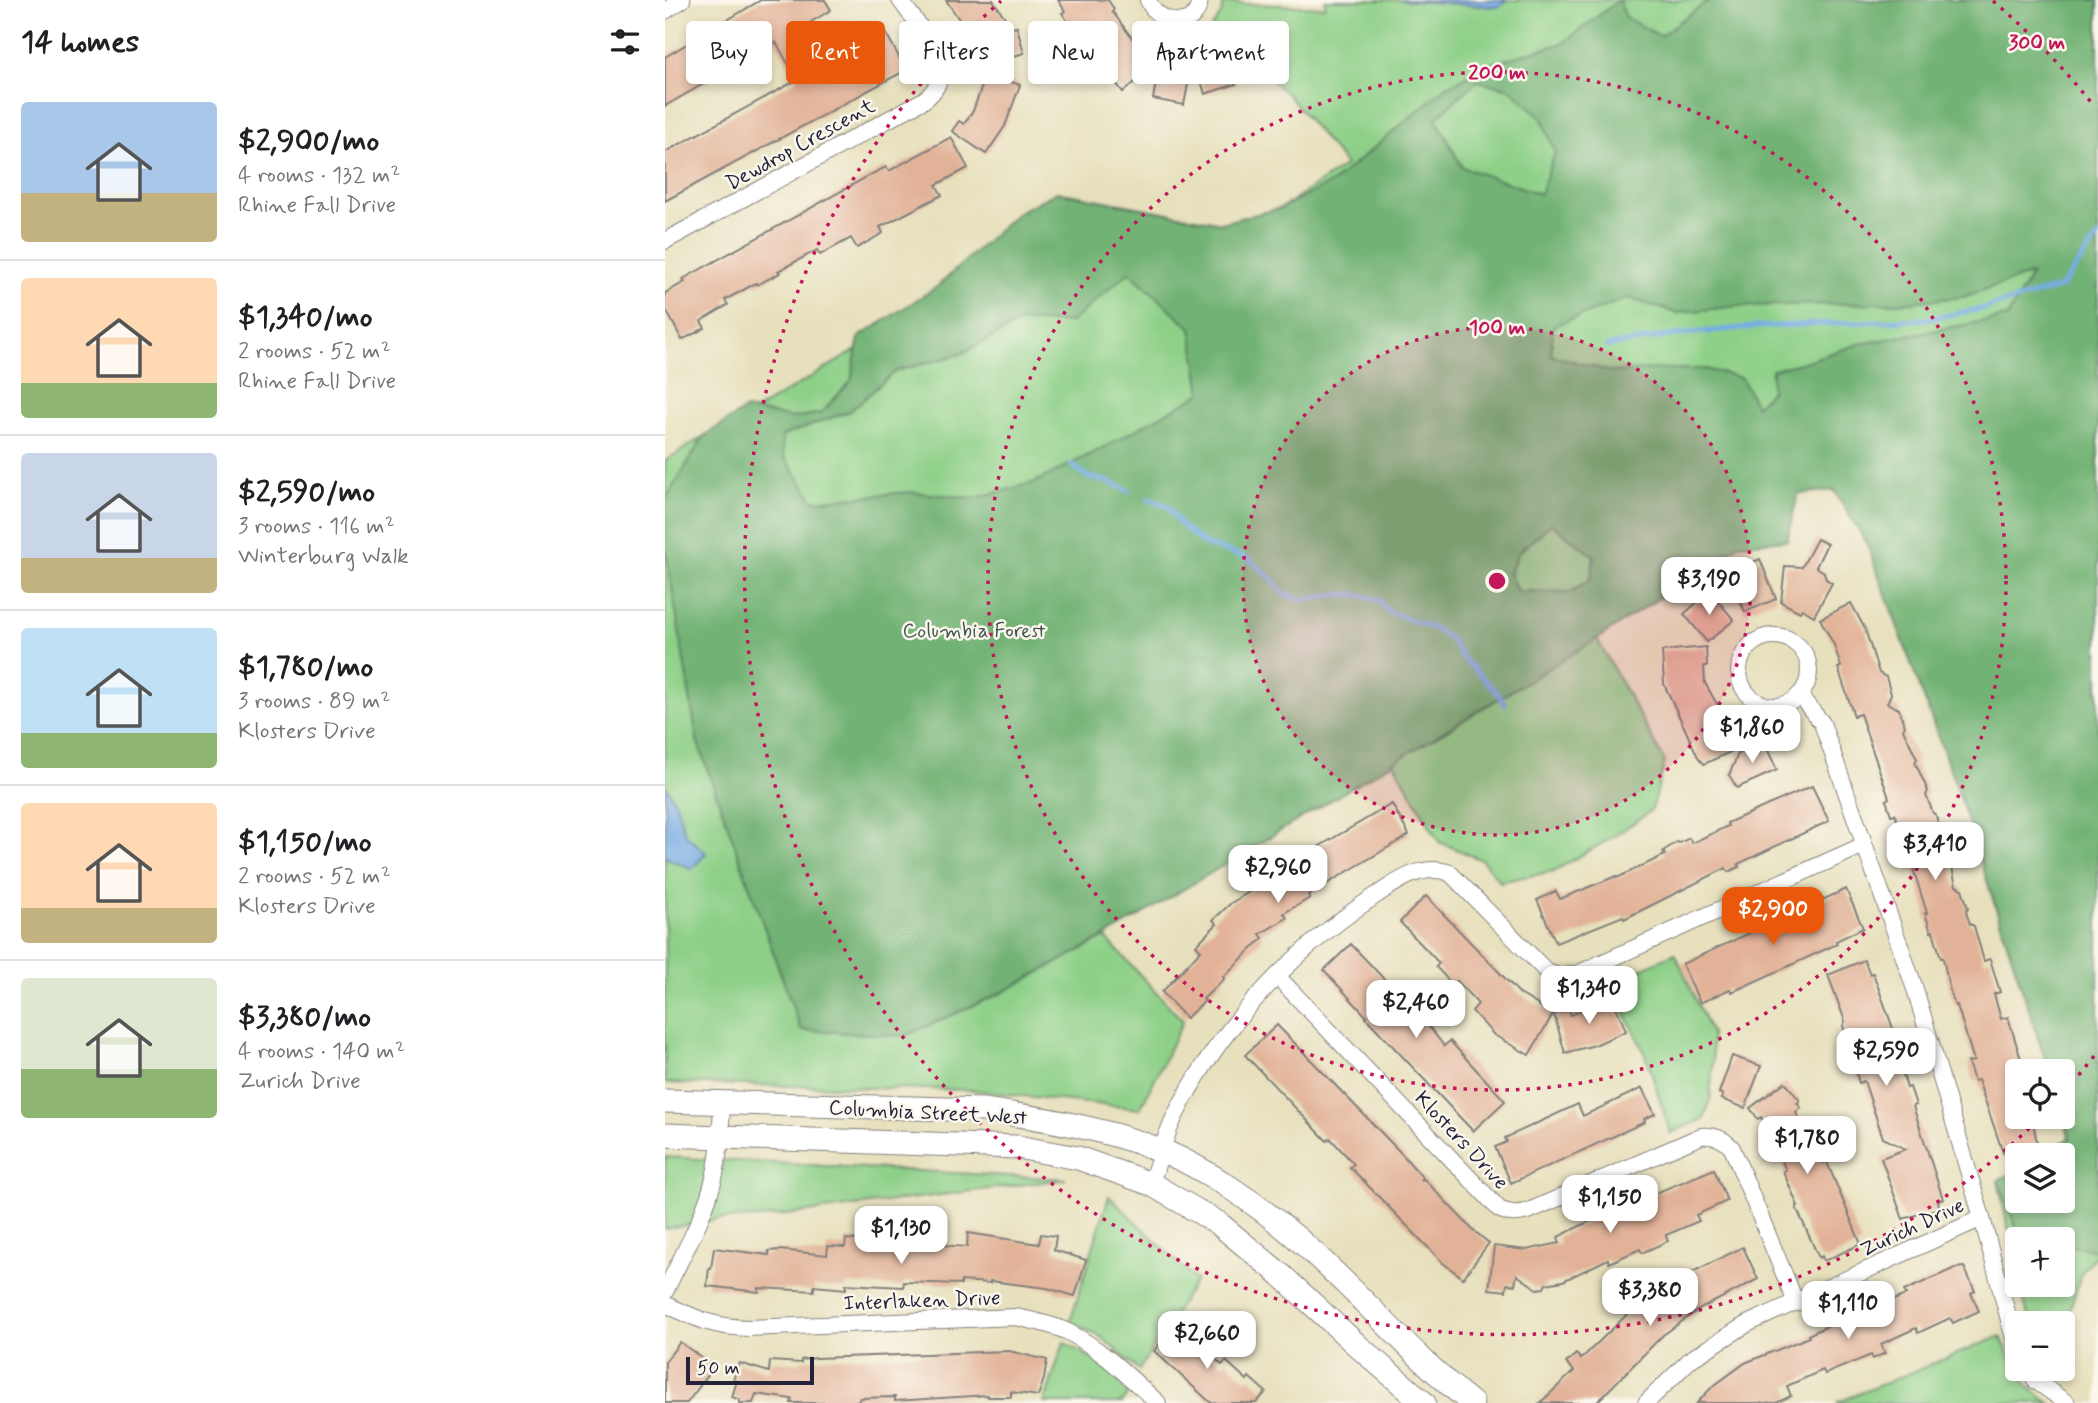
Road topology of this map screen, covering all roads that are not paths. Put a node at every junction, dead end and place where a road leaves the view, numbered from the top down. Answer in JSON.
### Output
{"nodes":[{"id":1,"x":682,"y":0,"type":"edge"},
{"id":2,"x":900,"y":0,"type":"edge"},
{"id":3,"x":1149,"y":0,"type":"edge"},
{"id":4,"x":1200,"y":0,"type":"edge"},
{"id":5,"x":665,"y":11,"type":"edge"},
{"id":6,"x":665,"y":241,"type":"edge"},
{"id":7,"x":1799,"y":695,"type":"junction"},
{"id":8,"x":1864,"y":845,"type":"junction"},
{"id":9,"x":1277,"y":976,"type":"junction"},
{"id":10,"x":665,"y":1101,"type":"edge"},
{"id":11,"x":722,"y":1103,"type":"junction"},
{"id":12,"x":665,"y":1135,"type":"edge"},
{"id":13,"x":721,"y":1137,"type":"junction"},
{"id":14,"x":1162,"y":1150,"type":"junction"},
{"id":15,"x":1151,"y":1184,"type":"junction"},
{"id":16,"x":1982,"y":1218,"type":"junction"},
{"id":17,"x":665,"y":1292,"type":"edge"},
{"id":18,"x":1796,"y":1303,"type":"junction"},
{"id":19,"x":665,"y":1304,"type":"edge"},
{"id":20,"x":2007,"y":1311,"type":"edge"},
{"id":21,"x":2036,"y":1381,"type":"edge"},
{"id":22,"x":1158,"y":1403,"type":"edge"},
{"id":23,"x":1424,"y":1403,"type":"edge"},
{"id":24,"x":1472,"y":1403,"type":"edge"},
{"id":25,"x":1646,"y":1403,"type":"edge"},
{"id":26,"x":2067,"y":1403,"type":"edge"}],
"edges":[{"from":1,"to":5,"type":"street"},
{"from":2,"to":6,"type":"street","name":"Dewdrop Crescent"},
{"from":3,"to":4,"type":"street"},
{"from":7,"to":7,"type":"street"},
{"from":7,"to":8,"type":"street"},
{"from":8,"to":9,"type":"street"},
{"from":8,"to":16,"type":"street"},
{"from":9,"to":14,"type":"street"},
{"from":9,"to":18,"type":"street","name":"Klosters Drive"},
{"from":10,"to":11,"type":"main road","name":"Columbia Street West"},
{"from":11,"to":13,"type":"street"},
{"from":11,"to":14,"type":"main road","name":"Columbia Street West"},
{"from":12,"to":13,"type":"main road","name":"Columbia Street West"},
{"from":13,"to":15,"type":"main road","name":"Columbia Street West"},
{"from":13,"to":17,"type":"street"},
{"from":14,"to":15,"type":"street"},
{"from":14,"to":24,"type":"main road","name":"Columbia Street West"},
{"from":15,"to":23,"type":"main road","name":"Columbia Street West"},
{"from":16,"to":18,"type":"street","name":"Zurich Drive"},
{"from":16,"to":20,"type":"street"},
{"from":18,"to":25,"type":"street","name":"Zurich Drive"},
{"from":19,"to":22,"type":"street","name":"Interlaken Drive"},
{"from":21,"to":26,"type":"street"}]}
